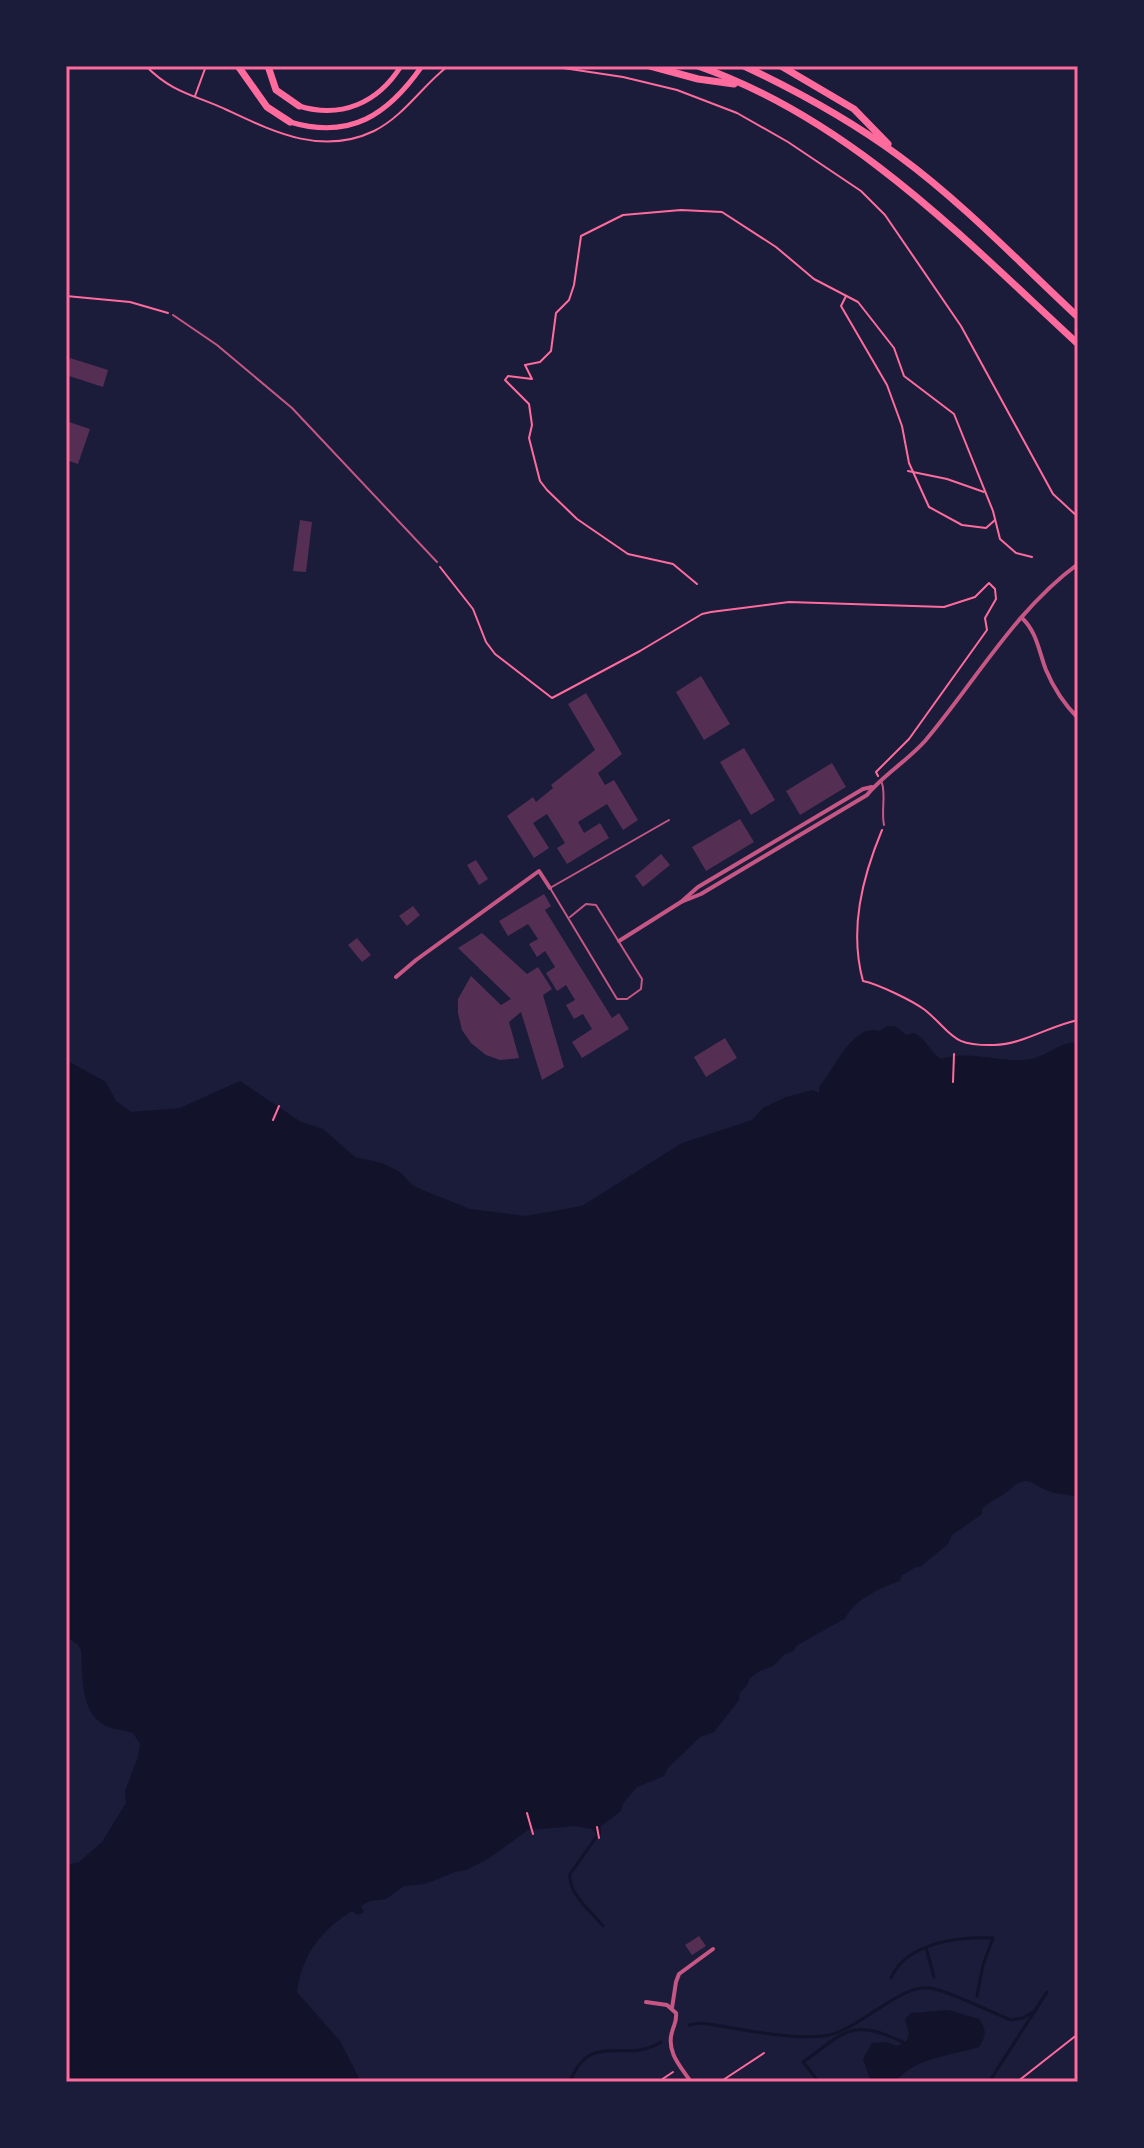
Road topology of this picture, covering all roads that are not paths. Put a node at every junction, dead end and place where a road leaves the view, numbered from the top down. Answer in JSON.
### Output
{"nodes":[{"id":1,"x":238,"y":66,"type":"edge"},
{"id":2,"x":268,"y":66,"type":"edge"},
{"id":3,"x":401,"y":66,"type":"edge"},
{"id":4,"x":422,"y":66,"type":"edge"},
{"id":5,"x":650,"y":66,"type":"edge"},
{"id":6,"x":698,"y":66,"type":"edge"},
{"id":7,"x":744,"y":66,"type":"edge"},
{"id":8,"x":781,"y":66,"type":"edge"},
{"id":9,"x":747,"y":86,"type":"junction"},
{"id":10,"x":299,"y":106,"type":"joint"},
{"id":11,"x":290,"y":122,"type":"joint"},
{"id":12,"x":900,"y":157,"type":"junction"},
{"id":13,"x":173,"y":315,"type":"road end"},
{"id":14,"x":1078,"y":317,"type":"edge"},
{"id":15,"x":1078,"y":344,"type":"edge"},
{"id":16,"x":437,"y":562,"type":"road end"},
{"id":17,"x":1078,"y":564,"type":"edge"},
{"id":18,"x":1022,"y":618,"type":"junction"},
{"id":19,"x":1078,"y":718,"type":"edge"},
{"id":20,"x":882,"y":782,"type":"junction"},
{"id":21,"x":669,"y":820,"type":"dead end"},
{"id":22,"x":884,"y":825,"type":"road end"},
{"id":23,"x":550,"y":888,"type":"junction"},
{"id":24,"x":570,"y":917,"type":"junction"},
{"id":25,"x":619,"y":941,"type":"junction"},
{"id":26,"x":396,"y":977,"type":"dead end"},
{"id":27,"x":713,"y":1949,"type":"dead end"},
{"id":28,"x":646,"y":2002,"type":"dead end"},
{"id":29,"x":672,"y":2008,"type":"junction"},
{"id":30,"x":691,"y":2082,"type":"edge"}],
"edges":[{"from":1,"to":11,"type":"highway"},
{"from":2,"to":10,"type":"highway"},
{"from":3,"to":10,"type":"main road"},
{"from":4,"to":11,"type":"main road"},
{"from":5,"to":9,"type":"highway"},
{"from":6,"to":9,"type":"highway"},
{"from":7,"to":12,"type":"highway"},
{"from":8,"to":12,"type":"highway"},
{"from":9,"to":15,"type":"highway"},
{"from":12,"to":14,"type":"highway"},
{"from":13,"to":16,"type":"lane"},
{"from":17,"to":18,"type":"street"},
{"from":18,"to":19,"type":"street"},
{"from":18,"to":20,"type":"street"},
{"from":20,"to":22,"type":"lane"},
{"from":20,"to":25,"type":"street"},
{"from":21,"to":23,"type":"lane"},
{"from":23,"to":24,"type":"lane"},
{"from":23,"to":26,"type":"street"},
{"from":24,"to":25,"type":"lane"},
{"from":24,"to":25,"type":"lane"},
{"from":27,"to":29,"type":"street"},
{"from":28,"to":29,"type":"street"},
{"from":29,"to":30,"type":"street"}]}
